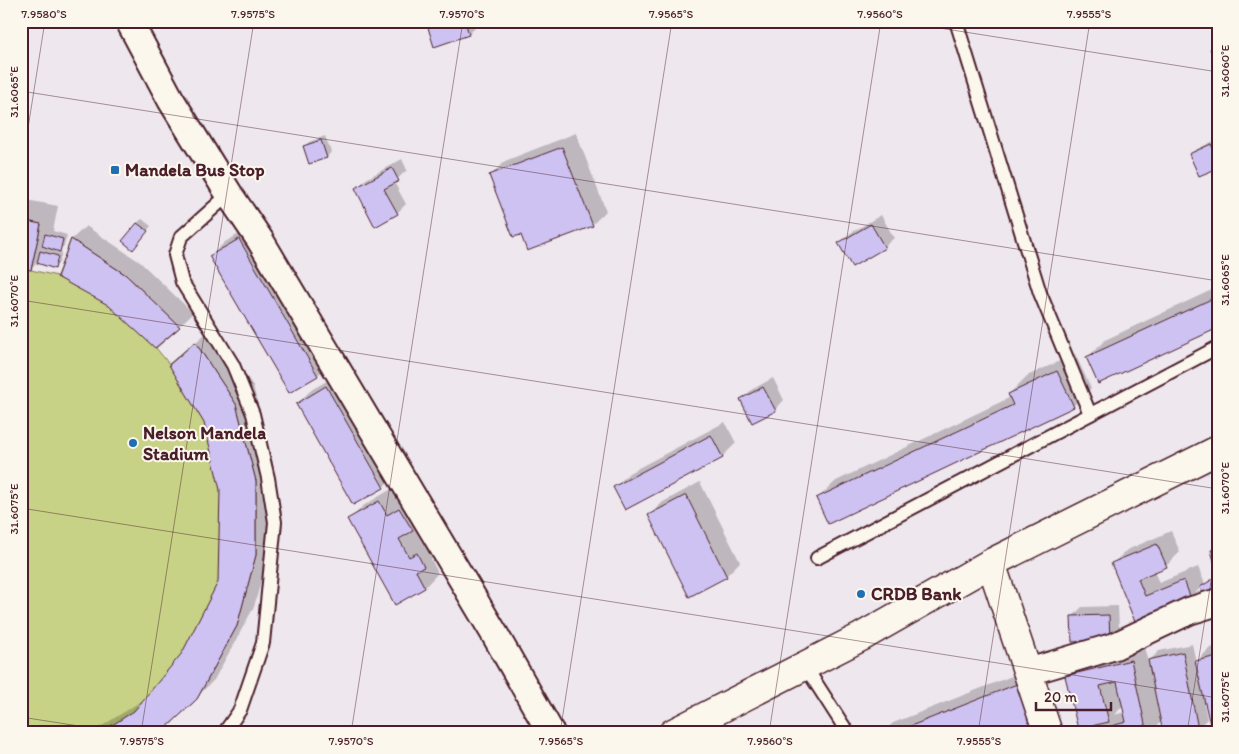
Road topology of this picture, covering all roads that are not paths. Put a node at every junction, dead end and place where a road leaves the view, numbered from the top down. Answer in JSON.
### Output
{"nodes":[{"id":1,"x":129,"y":21,"type":"edge"},
{"id":2,"x":956,"y":21,"type":"edge"},
{"id":3,"x":229,"y":194,"type":"junction"},
{"id":4,"x":1218,"y":347,"type":"edge"},
{"id":5,"x":1090,"y":414,"type":"junction"},
{"id":6,"x":1218,"y":450,"type":"edge"},
{"id":7,"x":817,"y":558,"type":"dead end"},
{"id":8,"x":991,"y":563,"type":"junction"},
{"id":9,"x":1218,"y":602,"type":"edge"},
{"id":10,"x":805,"y":666,"type":"junction"},
{"id":11,"x":1028,"y":672,"type":"junction"},
{"id":12,"x":224,"y":733,"type":"edge"},
{"id":13,"x":551,"y":733,"type":"edge"},
{"id":14,"x":673,"y":733,"type":"edge"},
{"id":15,"x":848,"y":733,"type":"edge"},
{"id":16,"x":1048,"y":733,"type":"edge"}],
"edges":[{"from":1,"to":3,"type":"street"},
{"from":2,"to":5,"type":"lane"},
{"from":3,"to":12,"type":"lane"},
{"from":3,"to":13,"type":"street"},
{"from":4,"to":5,"type":"lane"},
{"from":5,"to":7,"type":"lane"},
{"from":6,"to":8,"type":"main road"},
{"from":8,"to":10,"type":"main road"},
{"from":8,"to":11,"type":"main road"},
{"from":9,"to":11,"type":"street"},
{"from":10,"to":14,"type":"main road"},
{"from":10,"to":15,"type":"lane"},
{"from":11,"to":16,"type":"main road"}]}
